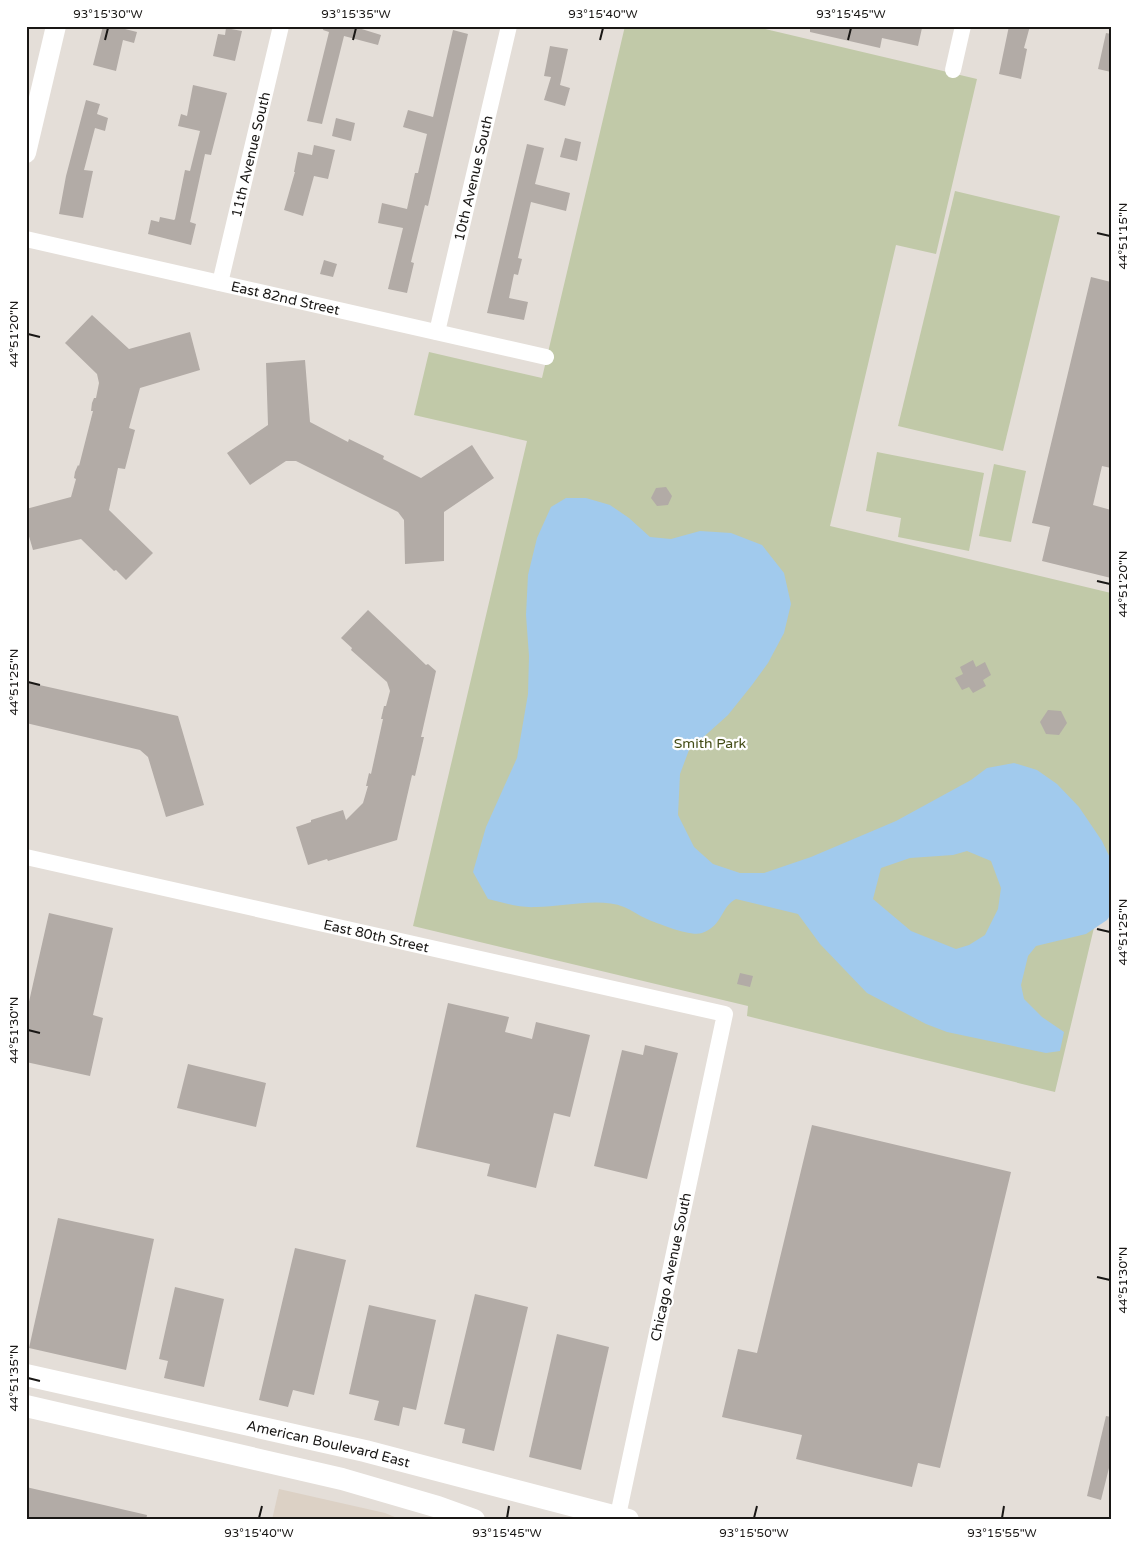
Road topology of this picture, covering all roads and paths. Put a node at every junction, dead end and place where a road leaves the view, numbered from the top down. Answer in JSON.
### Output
{"nodes":[{"id":1,"x":56,"y":26,"type":"edge"},
{"id":2,"x":281,"y":26,"type":"edge"},
{"id":3,"x":509,"y":26,"type":"edge"},
{"id":4,"x":963,"y":26,"type":"edge"},
{"id":5,"x":953,"y":70,"type":"dead end"},
{"id":6,"x":26,"y":152,"type":"edge"},
{"id":7,"x":26,"y":239,"type":"edge"},
{"id":8,"x":220,"y":283,"type":"junction"},
{"id":9,"x":437,"y":332,"type":"junction"},
{"id":10,"x":546,"y":357,"type":"dead end"},
{"id":11,"x":26,"y":857,"type":"edge"},
{"id":12,"x":725,"y":1014,"type":"joint"},
{"id":13,"x":26,"y":1374,"type":"edge"},
{"id":14,"x":26,"y":1406,"type":"edge"},
{"id":15,"x":620,"y":1519,"type":"edge"},
{"id":16,"x":474,"y":1520,"type":"edge"}],
"edges":[{"from":1,"to":6,"type":"street"},
{"from":2,"to":8,"type":"street","name":"11th Avenue South"},
{"from":3,"to":9,"type":"street","name":"10th Avenue South"},
{"from":4,"to":5,"type":"street"},
{"from":7,"to":8,"type":"street","name":"East 82nd Street"},
{"from":8,"to":9,"type":"street","name":"East 82nd Street"},
{"from":9,"to":10,"type":"street","name":"East 82nd Street"},
{"from":11,"to":12,"type":"street","name":"East 80th Street"},
{"from":12,"to":15,"type":"street","name":"Chicago Avenue South"},
{"from":13,"to":15,"type":"main road","name":"American Boulevard East"},
{"from":14,"to":16,"type":"main road"}]}
